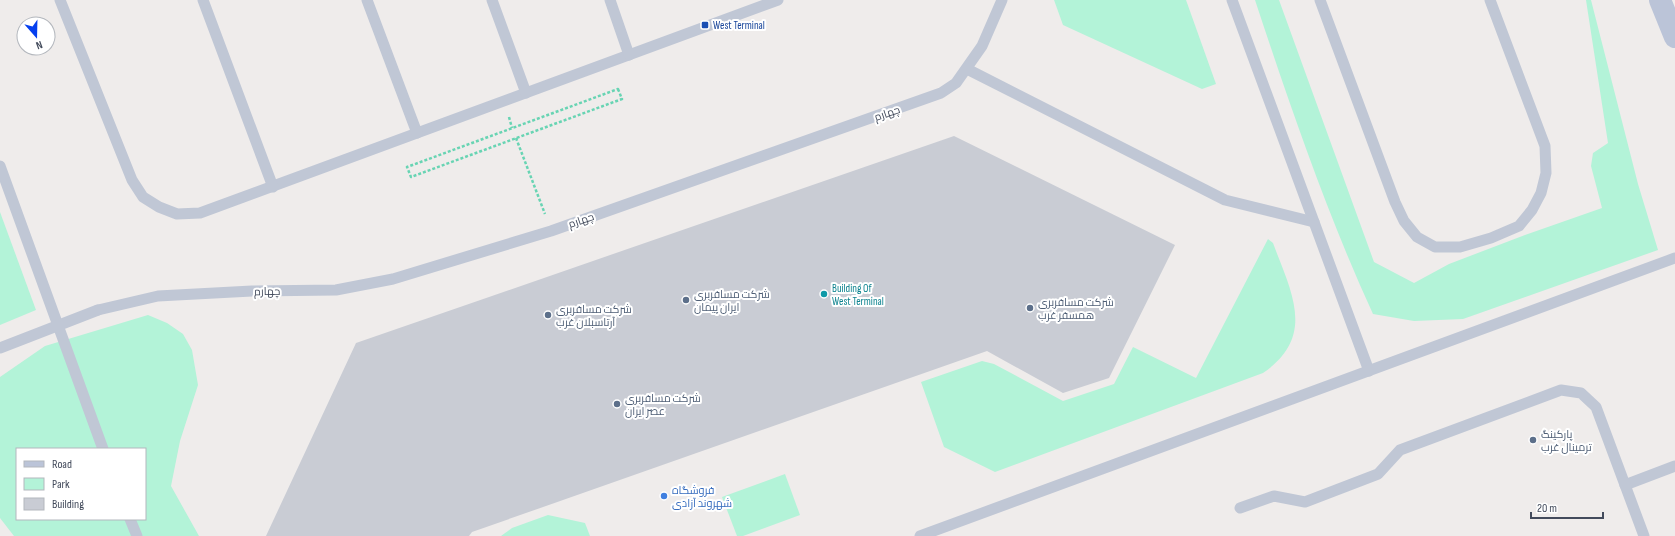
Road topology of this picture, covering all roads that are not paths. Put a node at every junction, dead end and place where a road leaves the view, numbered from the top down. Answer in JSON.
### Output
{"nodes":[{"id":1,"x":60,"y":0,"type":"edge"},
{"id":2,"x":203,"y":0,"type":"edge"},
{"id":3,"x":367,"y":0,"type":"edge"},
{"id":4,"x":492,"y":0,"type":"edge"},
{"id":5,"x":610,"y":0,"type":"edge"},
{"id":6,"x":1002,"y":0,"type":"edge"},
{"id":7,"x":1232,"y":0,"type":"edge"},
{"id":8,"x":1320,"y":0,"type":"edge"},
{"id":9,"x":1490,"y":0,"type":"edge"},
{"id":10,"x":1660,"y":0,"type":"edge"},
{"id":11,"x":772,"y":1,"type":"edge"},
{"id":12,"x":1675,"y":37,"type":"edge"},
{"id":13,"x":629,"y":55,"type":"junction"},
{"id":14,"x":967,"y":69,"type":"junction"},
{"id":15,"x":526,"y":93,"type":"junction"},
{"id":16,"x":417,"y":134,"type":"junction"},
{"id":17,"x":0,"y":166,"type":"edge"},
{"id":18,"x":273,"y":187,"type":"junction"},
{"id":19,"x":1314,"y":222,"type":"junction"},
{"id":20,"x":1675,"y":258,"type":"edge"},
{"id":21,"x":0,"y":348,"type":"edge"},
{"id":22,"x":1369,"y":371,"type":"junction"},
{"id":23,"x":103,"y":448,"type":"edge"},
{"id":24,"x":1675,"y":466,"type":"edge"},
{"id":25,"x":1625,"y":485,"type":"junction"},
{"id":26,"x":1240,"y":508,"type":"dead end"},
{"id":27,"x":130,"y":520,"type":"edge"},
{"id":28,"x":137,"y":536,"type":"edge"},
{"id":29,"x":920,"y":536,"type":"edge"},
{"id":30,"x":1644,"y":536,"type":"edge"}],
"edges":[{"from":1,"to":18,"type":"lane"},
{"from":2,"to":18,"type":"lane"},
{"from":3,"to":16,"type":"lane"},
{"from":4,"to":15,"type":"lane"},
{"from":5,"to":13,"type":"lane"},
{"from":6,"to":14,"type":"lane","name":"چهارم"},
{"from":7,"to":19,"type":"lane"},
{"from":8,"to":9,"type":"lane"},
{"from":10,"to":12,"type":"main road"},
{"from":11,"to":13,"type":"lane"},
{"from":13,"to":15,"type":"lane"},
{"from":14,"to":19,"type":"lane"},
{"from":14,"to":21,"type":"lane","name":"چهارم","bridge":true},
{"from":15,"to":16,"type":"lane"},
{"from":16,"to":18,"type":"lane"},
{"from":17,"to":23,"type":"lane"},
{"from":19,"to":22,"type":"lane"},
{"from":20,"to":22,"type":"lane"},
{"from":22,"to":29,"type":"lane"},
{"from":24,"to":25,"type":"lane"},
{"from":25,"to":26,"type":"lane"},
{"from":25,"to":30,"type":"lane"},
{"from":27,"to":28,"type":"lane"}]}
